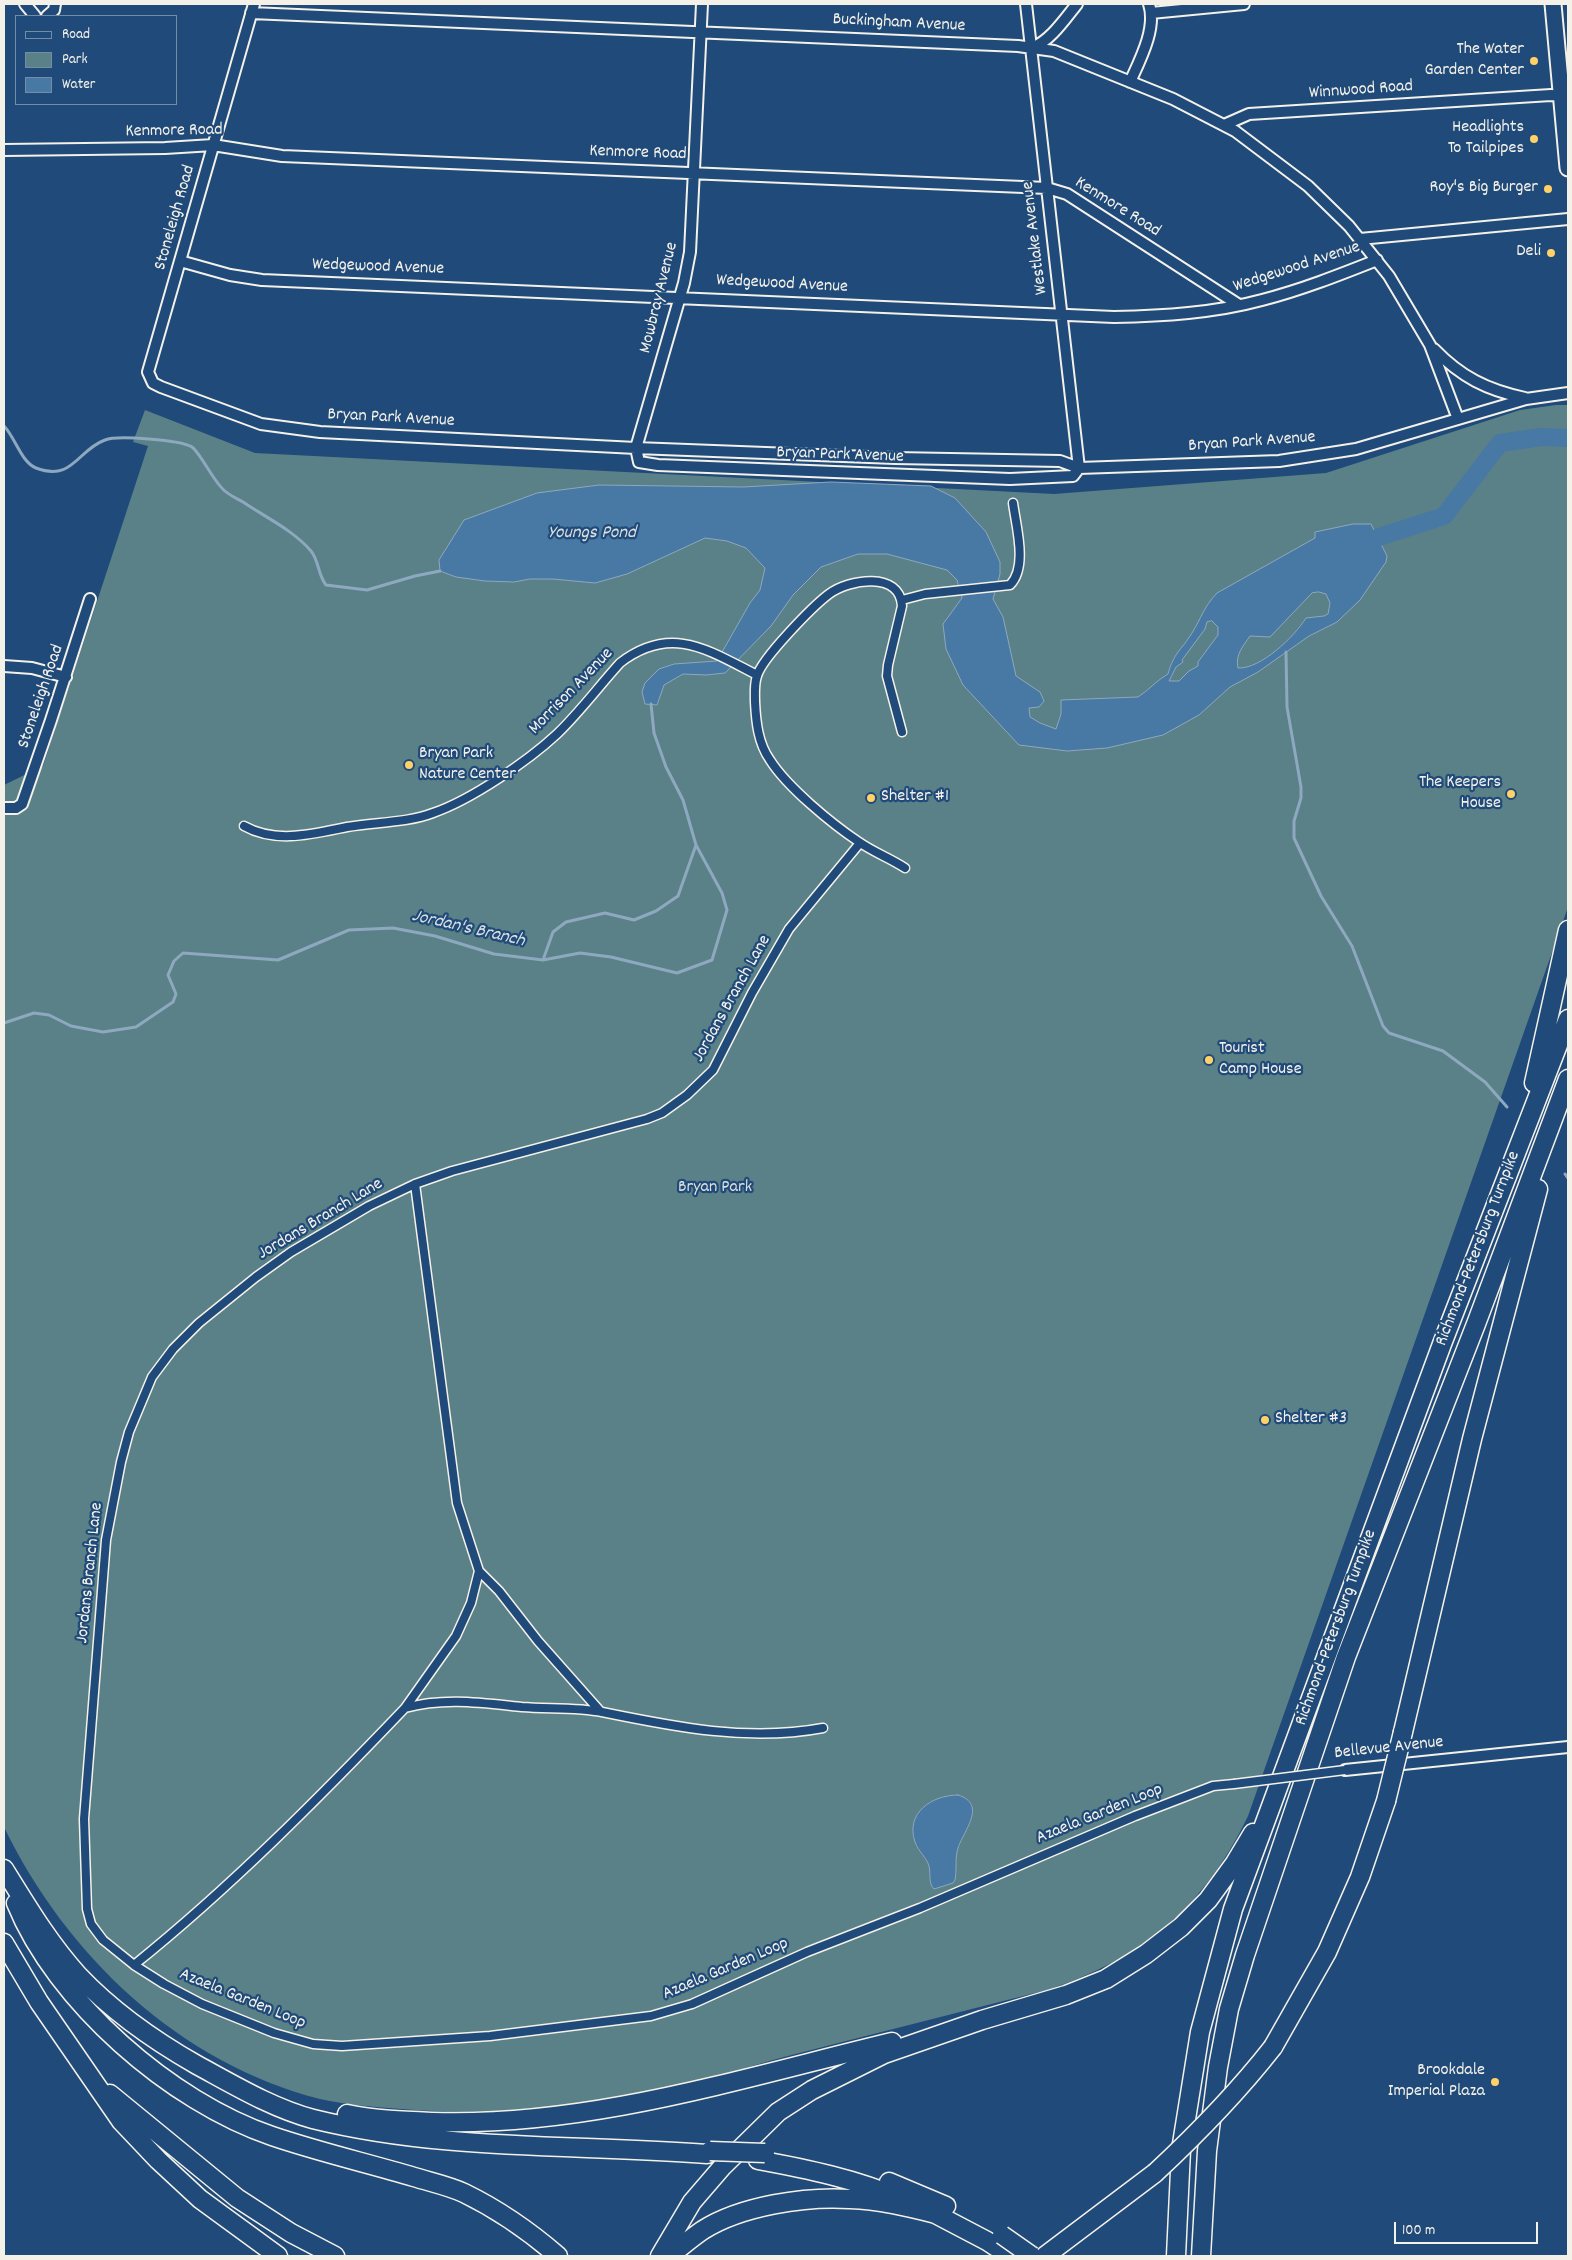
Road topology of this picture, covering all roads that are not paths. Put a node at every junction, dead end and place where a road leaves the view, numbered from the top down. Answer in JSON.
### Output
{"nodes":[{"id":1,"x":25,"y":4,"type":"edge"},
{"id":2,"x":55,"y":4,"type":"edge"},
{"id":3,"x":702,"y":4,"type":"edge"},
{"id":4,"x":1026,"y":4,"type":"edge"},
{"id":5,"x":1077,"y":4,"type":"edge"},
{"id":6,"x":1244,"y":4,"type":"edge"},
{"id":7,"x":1553,"y":4,"type":"edge"},
{"id":8,"x":253,"y":8,"type":"edge"},
{"id":9,"x":1150,"y":8,"type":"edge"},
{"id":10,"x":34,"y":15,"type":"edge"},
{"id":11,"x":48,"y":15,"type":"edge"},
{"id":12,"x":701,"y":31,"type":"junction"},
{"id":13,"x":1031,"y":48,"type":"junction"},
{"id":14,"x":1130,"y":82,"type":"junction"},
{"id":15,"x":1565,"y":96,"type":"edge"},
{"id":16,"x":1224,"y":125,"type":"junction"},
{"id":17,"x":213,"y":145,"type":"junction"},
{"id":18,"x":4,"y":150,"type":"edge"},
{"id":19,"x":1568,"y":168,"type":"edge"},
{"id":20,"x":695,"y":173,"type":"junction"},
{"id":21,"x":1047,"y":188,"type":"junction"},
{"id":22,"x":1568,"y":219,"type":"edge"},
{"id":23,"x":1360,"y":238,"type":"junction"},
{"id":24,"x":1377,"y":260,"type":"junction"},
{"id":25,"x":180,"y":262,"type":"junction"},
{"id":26,"x":679,"y":297,"type":"junction"},
{"id":27,"x":1239,"y":305,"type":"junction"},
{"id":28,"x":1062,"y":315,"type":"junction"},
{"id":29,"x":1430,"y":345,"type":"junction"},
{"id":30,"x":153,"y":383,"type":"joint"},
{"id":31,"x":1568,"y":393,"type":"edge"},
{"id":32,"x":1526,"y":399,"type":"junction"},
{"id":33,"x":1458,"y":419,"type":"junction"},
{"id":34,"x":636,"y":448,"type":"junction"},
{"id":35,"x":1079,"y":468,"type":"junction"},
{"id":36,"x":1013,"y":503,"type":"dead end"},
{"id":37,"x":90,"y":600,"type":"dead end"},
{"id":38,"x":902,"y":600,"type":"junction"},
{"id":39,"x":4,"y":666,"type":"edge"},
{"id":40,"x":757,"y":675,"type":"junction"},
{"id":41,"x":66,"y":677,"type":"junction"},
{"id":42,"x":902,"y":732,"type":"dead end"},
{"id":43,"x":4,"y":808,"type":"edge"},
{"id":44,"x":244,"y":826,"type":"dead end"},
{"id":45,"x":860,"y":843,"type":"junction"},
{"id":46,"x":905,"y":868,"type":"dead end"},
{"id":47,"x":1568,"y":930,"type":"edge"},
{"id":48,"x":1568,"y":1019,"type":"edge"},
{"id":49,"x":1566,"y":1084,"type":"edge"},
{"id":50,"x":1520,"y":1142,"type":"junction"},
{"id":51,"x":415,"y":1184,"type":"junction"},
{"id":52,"x":479,"y":1571,"type":"junction"},
{"id":53,"x":405,"y":1708,"type":"junction"},
{"id":54,"x":600,"y":1711,"type":"junction"},
{"id":55,"x":824,"y":1728,"type":"dead end"},
{"id":56,"x":1568,"y":1747,"type":"edge"},
{"id":57,"x":1345,"y":1770,"type":"joint"},
{"id":58,"x":1213,"y":1786,"type":"joint"},
{"id":59,"x":1274,"y":1798,"type":"junction"},
{"id":60,"x":4,"y":1869,"type":"edge"},
{"id":61,"x":4,"y":1874,"type":"edge"},
{"id":62,"x":4,"y":1943,"type":"edge"},
{"id":63,"x":134,"y":1965,"type":"junction"},
{"id":64,"x":982,"y":2020,"type":"junction"},
{"id":65,"x":96,"y":2082,"type":"junction"},
{"id":66,"x":234,"y":2086,"type":"junction"},
{"id":67,"x":761,"y":2157,"type":"junction"},
{"id":68,"x":1108,"y":2209,"type":"junction"},
{"id":69,"x":936,"y":2214,"type":"junction"},
{"id":70,"x":995,"y":2238,"type":"junction"},
{"id":71,"x":278,"y":2256,"type":"edge"},
{"id":72,"x":335,"y":2256,"type":"edge"},
{"id":73,"x":558,"y":2256,"type":"edge"},
{"id":74,"x":660,"y":2256,"type":"edge"},
{"id":75,"x":669,"y":2256,"type":"edge"},
{"id":76,"x":1010,"y":2256,"type":"edge"},
{"id":77,"x":1032,"y":2256,"type":"edge"},
{"id":78,"x":1044,"y":2256,"type":"edge"},
{"id":79,"x":1176,"y":2256,"type":"edge"},
{"id":80,"x":1201,"y":2256,"type":"edge"}],
"edges":[{"from":1,"to":10,"type":"street"},
{"from":2,"to":11,"type":"street"},
{"from":3,"to":12,"type":"street","name":"Mowbray Avenue"},
{"from":4,"to":13,"type":"street","name":"Westlake Avenue"},
{"from":5,"to":13,"type":"street"},
{"from":6,"to":9,"type":"street"},
{"from":7,"to":15,"type":"main road"},
{"from":8,"to":12,"type":"street","name":"Buckingham Avenue"},
{"from":8,"to":17,"type":"street","name":"Stoneleigh Road"},
{"from":9,"to":14,"type":"street"},
{"from":12,"to":13,"type":"street","name":"Buckingham Avenue"},
{"from":12,"to":20,"type":"street","name":"Mowbray Avenue"},
{"from":13,"to":14,"type":"street","name":"Buckingham Avenue"},
{"from":13,"to":21,"type":"street","name":"Westlake Avenue"},
{"from":14,"to":16,"type":"street","name":"Buckingham Avenue"},
{"from":15,"to":16,"type":"street","name":"Winnwood Road"},
{"from":15,"to":19,"type":"main road"},
{"from":16,"to":23,"type":"street","name":"Buckingham Avenue"},
{"from":17,"to":18,"type":"street","name":"Kenmore Road"},
{"from":17,"to":20,"type":"street","name":"Kenmore Road"},
{"from":17,"to":25,"type":"street","name":"Stoneleigh Road"},
{"from":20,"to":21,"type":"street","name":"Kenmore Road"},
{"from":20,"to":26,"type":"street","name":"Mowbray Avenue"},
{"from":21,"to":27,"type":"street","name":"Kenmore Road"},
{"from":21,"to":28,"type":"street","name":"Westlake Avenue"},
{"from":22,"to":23,"type":"street","name":"Wedgewood Avenue"},
{"from":23,"to":24,"type":"street","name":"Buckingham Avenue"},
{"from":24,"to":27,"type":"street","name":"Wedgewood Avenue"},
{"from":24,"to":29,"type":"street","name":"Buckingham Avenue"},
{"from":25,"to":26,"type":"street","name":"Wedgewood Avenue"},
{"from":25,"to":30,"type":"street","name":"Stoneleigh Road"},
{"from":26,"to":28,"type":"street","name":"Wedgewood Avenue"},
{"from":26,"to":34,"type":"street","name":"Mowbray Avenue"},
{"from":27,"to":28,"type":"street","name":"Wedgewood Avenue"},
{"from":28,"to":35,"type":"street","name":"Westlake Avenue"},
{"from":29,"to":32,"type":"street","name":"Buckingham Avenue"},
{"from":29,"to":33,"type":"street","name":"Buckingham Avenue"},
{"from":30,"to":34,"type":"street","name":"Bryan Park Avenue"},
{"from":31,"to":32,"type":"street","name":"Bryan Park Avenue"},
{"from":32,"to":33,"type":"street","name":"Bryan Park Avenue"},
{"from":33,"to":35,"type":"street","name":"Bryan Park Avenue"},
{"from":34,"to":35,"type":"street","name":"Bryan Park Avenue"},
{"from":34,"to":35,"type":"street","name":"Bryan Park Avenue"},
{"from":36,"to":38,"type":"street"},
{"from":37,"to":41,"type":"street","name":"Stoneleigh Road"},
{"from":38,"to":40,"type":"street"},
{"from":38,"to":42,"type":"street"},
{"from":39,"to":41,"type":"street"},
{"from":40,"to":44,"type":"street","name":"Morrison Avenue"},
{"from":40,"to":45,"type":"street"},
{"from":41,"to":43,"type":"street","name":"Stoneleigh Road"},
{"from":45,"to":46,"type":"street"},
{"from":45,"to":51,"type":"street","name":"Jordans Branch Lane"},
{"from":47,"to":50,"type":"highway"},
{"from":48,"to":50,"type":"highway","name":"Richmond-Petersburg Turnpike"},
{"from":49,"to":68,"type":"highway","bridge":true},
{"from":49,"to":80,"type":"highway","name":"Richmond-Petersburg Turnpike"},
{"from":50,"to":59,"type":"highway","name":"Richmond-Petersburg Turnpike"},
{"from":51,"to":52,"type":"street"},
{"from":51,"to":63,"type":"street","name":"Jordans Branch Lane"},
{"from":52,"to":53,"type":"street"},
{"from":52,"to":54,"type":"street"},
{"from":53,"to":54,"type":"street"},
{"from":53,"to":63,"type":"street"},
{"from":54,"to":55,"type":"street"},
{"from":56,"to":57,"type":"street","name":"Bellevue Avenue"},
{"from":57,"to":58,"type":"street","name":"Bellevue Avenue","bridge":true},
{"from":58,"to":63,"type":"street","name":"Azaela Garden Loop"},
{"from":59,"to":64,"type":"highway"},
{"from":59,"to":79,"type":"highway","name":"Richmond-Petersburg Turnpike"},
{"from":60,"to":66,"type":"highway"},
{"from":61,"to":73,"type":"highway"},
{"from":62,"to":65,"type":"highway"},
{"from":64,"to":66,"type":"highway"},
{"from":64,"to":74,"type":"highway"},
{"from":65,"to":71,"type":"highway"},
{"from":65,"to":72,"type":"highway"},
{"from":66,"to":67,"type":"highway"},
{"from":67,"to":69,"type":"highway"},
{"from":67,"to":70,"type":"highway"},
{"from":68,"to":77,"type":"highway"},
{"from":68,"to":78,"type":"highway"},
{"from":69,"to":70,"type":"highway"},
{"from":69,"to":75,"type":"highway"},
{"from":70,"to":76,"type":"highway"},
{"from":70,"to":77,"type":"highway","bridge":true}]}
